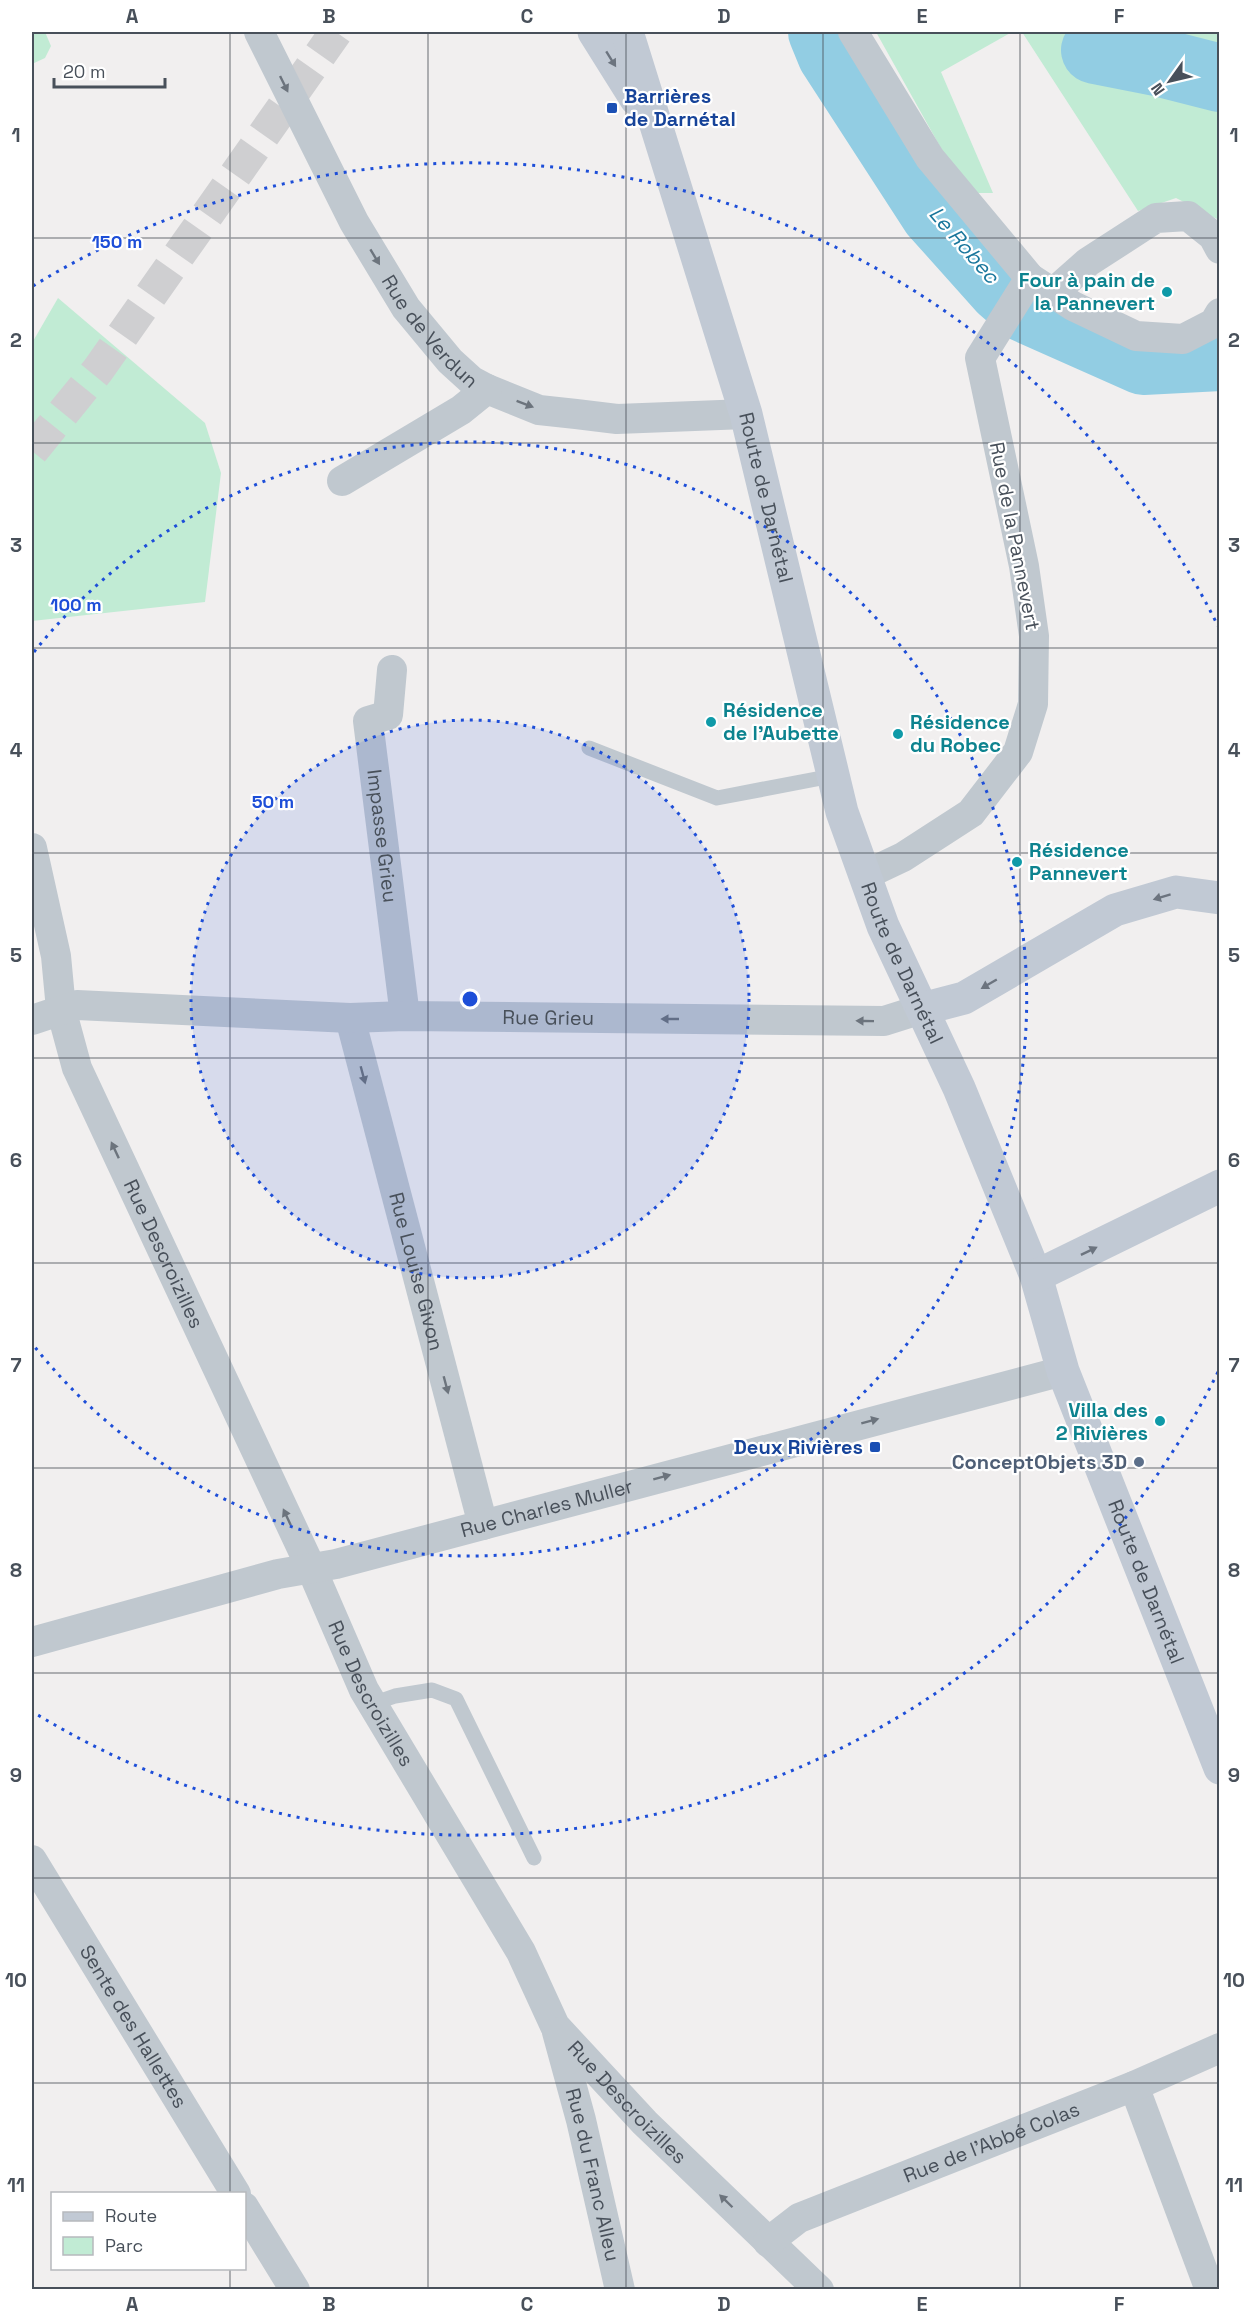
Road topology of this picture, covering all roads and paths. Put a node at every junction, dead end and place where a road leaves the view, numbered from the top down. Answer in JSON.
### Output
{"nodes":[{"id":1,"x":259,"y":32,"type":"edge"},
{"id":2,"x":594,"y":32,"type":"edge"},
{"id":3,"x":627,"y":32,"type":"edge"},
{"id":4,"x":853,"y":32,"type":"edge"},
{"id":5,"x":657,"y":133,"type":"junction"},
{"id":6,"x":1220,"y":249,"type":"edge"},
{"id":7,"x":1035,"y":287,"type":"junction"},
{"id":8,"x":1219,"y":313,"type":"edge"},
{"id":9,"x":487,"y":389,"type":"junction"},
{"id":10,"x":746,"y":414,"type":"junction"},
{"id":11,"x":342,"y":481,"type":"dead end"},
{"id":12,"x":392,"y":670,"type":"dead end"},
{"id":13,"x":589,"y":748,"type":"dead end"},
{"id":14,"x":832,"y":776,"type":"junction"},
{"id":15,"x":32,"y":848,"type":"edge"},
{"id":16,"x":865,"y":875,"type":"junction"},
{"id":17,"x":1220,"y":898,"type":"edge"},
{"id":18,"x":61,"y":1009,"type":"junction"},
{"id":19,"x":922,"y":1009,"type":"junction"},
{"id":20,"x":405,"y":1016,"type":"junction"},
{"id":21,"x":350,"y":1018,"type":"junction"},
{"id":22,"x":32,"y":1020,"type":"edge"},
{"id":23,"x":1220,"y":1186,"type":"edge"},
{"id":24,"x":1036,"y":1276,"type":"junction"},
{"id":25,"x":1063,"y":1371,"type":"junction"},
{"id":26,"x":483,"y":1525,"type":"junction"},
{"id":27,"x":312,"y":1570,"type":"junction"},
{"id":28,"x":32,"y":1642,"type":"edge"},
{"id":29,"x":372,"y":1704,"type":"junction"},
{"id":30,"x":1220,"y":1768,"type":"edge"},
{"id":31,"x":534,"y":1858,"type":"dead end"},
{"id":32,"x":32,"y":1860,"type":"edge"},
{"id":33,"x":555,"y":2026,"type":"junction"},
{"id":34,"x":1220,"y":2048,"type":"edge"},
{"id":35,"x":1134,"y":2086,"type":"junction"},
{"id":36,"x":235,"y":2192,"type":"edge"},
{"id":37,"x":246,"y":2210,"type":"edge"},
{"id":38,"x":768,"y":2242,"type":"junction"},
{"id":39,"x":295,"y":2289,"type":"edge"},
{"id":40,"x":620,"y":2289,"type":"edge"},
{"id":41,"x":819,"y":2289,"type":"edge"},
{"id":42,"x":1210,"y":2289,"type":"edge"}],
"edges":[{"from":1,"to":9,"type":"street","name":"Rue de Verdun","one_way":true},
{"from":2,"to":5,"type":"street","name":"Route de Darnétal","one_way":true},
{"from":3,"to":5,"type":"street","name":"Route de Darnétal"},
{"from":4,"to":7,"type":"street"},
{"from":5,"to":10,"type":"street","name":"Route de Darnétal"},
{"from":6,"to":7,"type":"street","name":"Rue de la Pannevert"},
{"from":7,"to":8,"type":"street"},
{"from":7,"to":16,"type":"street","name":"Rue de la Pannevert"},
{"from":9,"to":10,"type":"street","name":"Rue de Verdun","one_way":true},
{"from":9,"to":11,"type":"street"},
{"from":10,"to":14,"type":"street","name":"Route de Darnétal"},
{"from":12,"to":20,"type":"street","name":"Impasse Grieu"},
{"from":13,"to":14,"type":"lane"},
{"from":14,"to":16,"type":"street","name":"Route de Darnétal"},
{"from":15,"to":18,"type":"street","name":"Rue Descroizilles"},
{"from":16,"to":19,"type":"street","name":"Route de Darnétal"},
{"from":17,"to":19,"type":"street","one_way":true},
{"from":18,"to":21,"type":"street","name":"Rue Grieu"},
{"from":18,"to":22,"type":"street","name":"Rue Grieu"},
{"from":27,"to":18,"type":"street","name":"Rue Descroizilles","one_way":true},
{"from":19,"to":20,"type":"street","name":"Rue Grieu","one_way":true},
{"from":19,"to":24,"type":"street","name":"Route de Darnétal"},
{"from":20,"to":21,"type":"street","name":"Rue Grieu"},
{"from":21,"to":26,"type":"street","name":"Rue Louise Givon","one_way":true},
{"from":24,"to":23,"type":"street","one_way":true},
{"from":24,"to":25,"type":"street","name":"Route de Darnétal"},
{"from":26,"to":25,"type":"street","name":"Rue Charles Muller","one_way":true},
{"from":25,"to":30,"type":"street","name":"Route de Darnétal"},
{"from":26,"to":27,"type":"street","name":"Rue Charles Muller"},
{"from":27,"to":28,"type":"street","name":"Rue Charles Muller"},
{"from":27,"to":29,"type":"street","name":"Rue Descroizilles"},
{"from":29,"to":31,"type":"lane"},
{"from":29,"to":33,"type":"street","name":"Rue Descroizilles"},
{"from":32,"to":36,"type":"street","name":"Sente des Hallettes"},
{"from":38,"to":33,"type":"street","name":"Rue Descroizilles","one_way":true},
{"from":33,"to":40,"type":"street","name":"Rue du Franc Alleu"},
{"from":34,"to":35,"type":"street","name":"Rue de l'Abbé Colas"},
{"from":35,"to":38,"type":"street","name":"Rue de l'Abbé Colas"},
{"from":35,"to":42,"type":"street"},
{"from":37,"to":39,"type":"street"},
{"from":38,"to":41,"type":"street","name":"Rue Descroizilles"}]}
